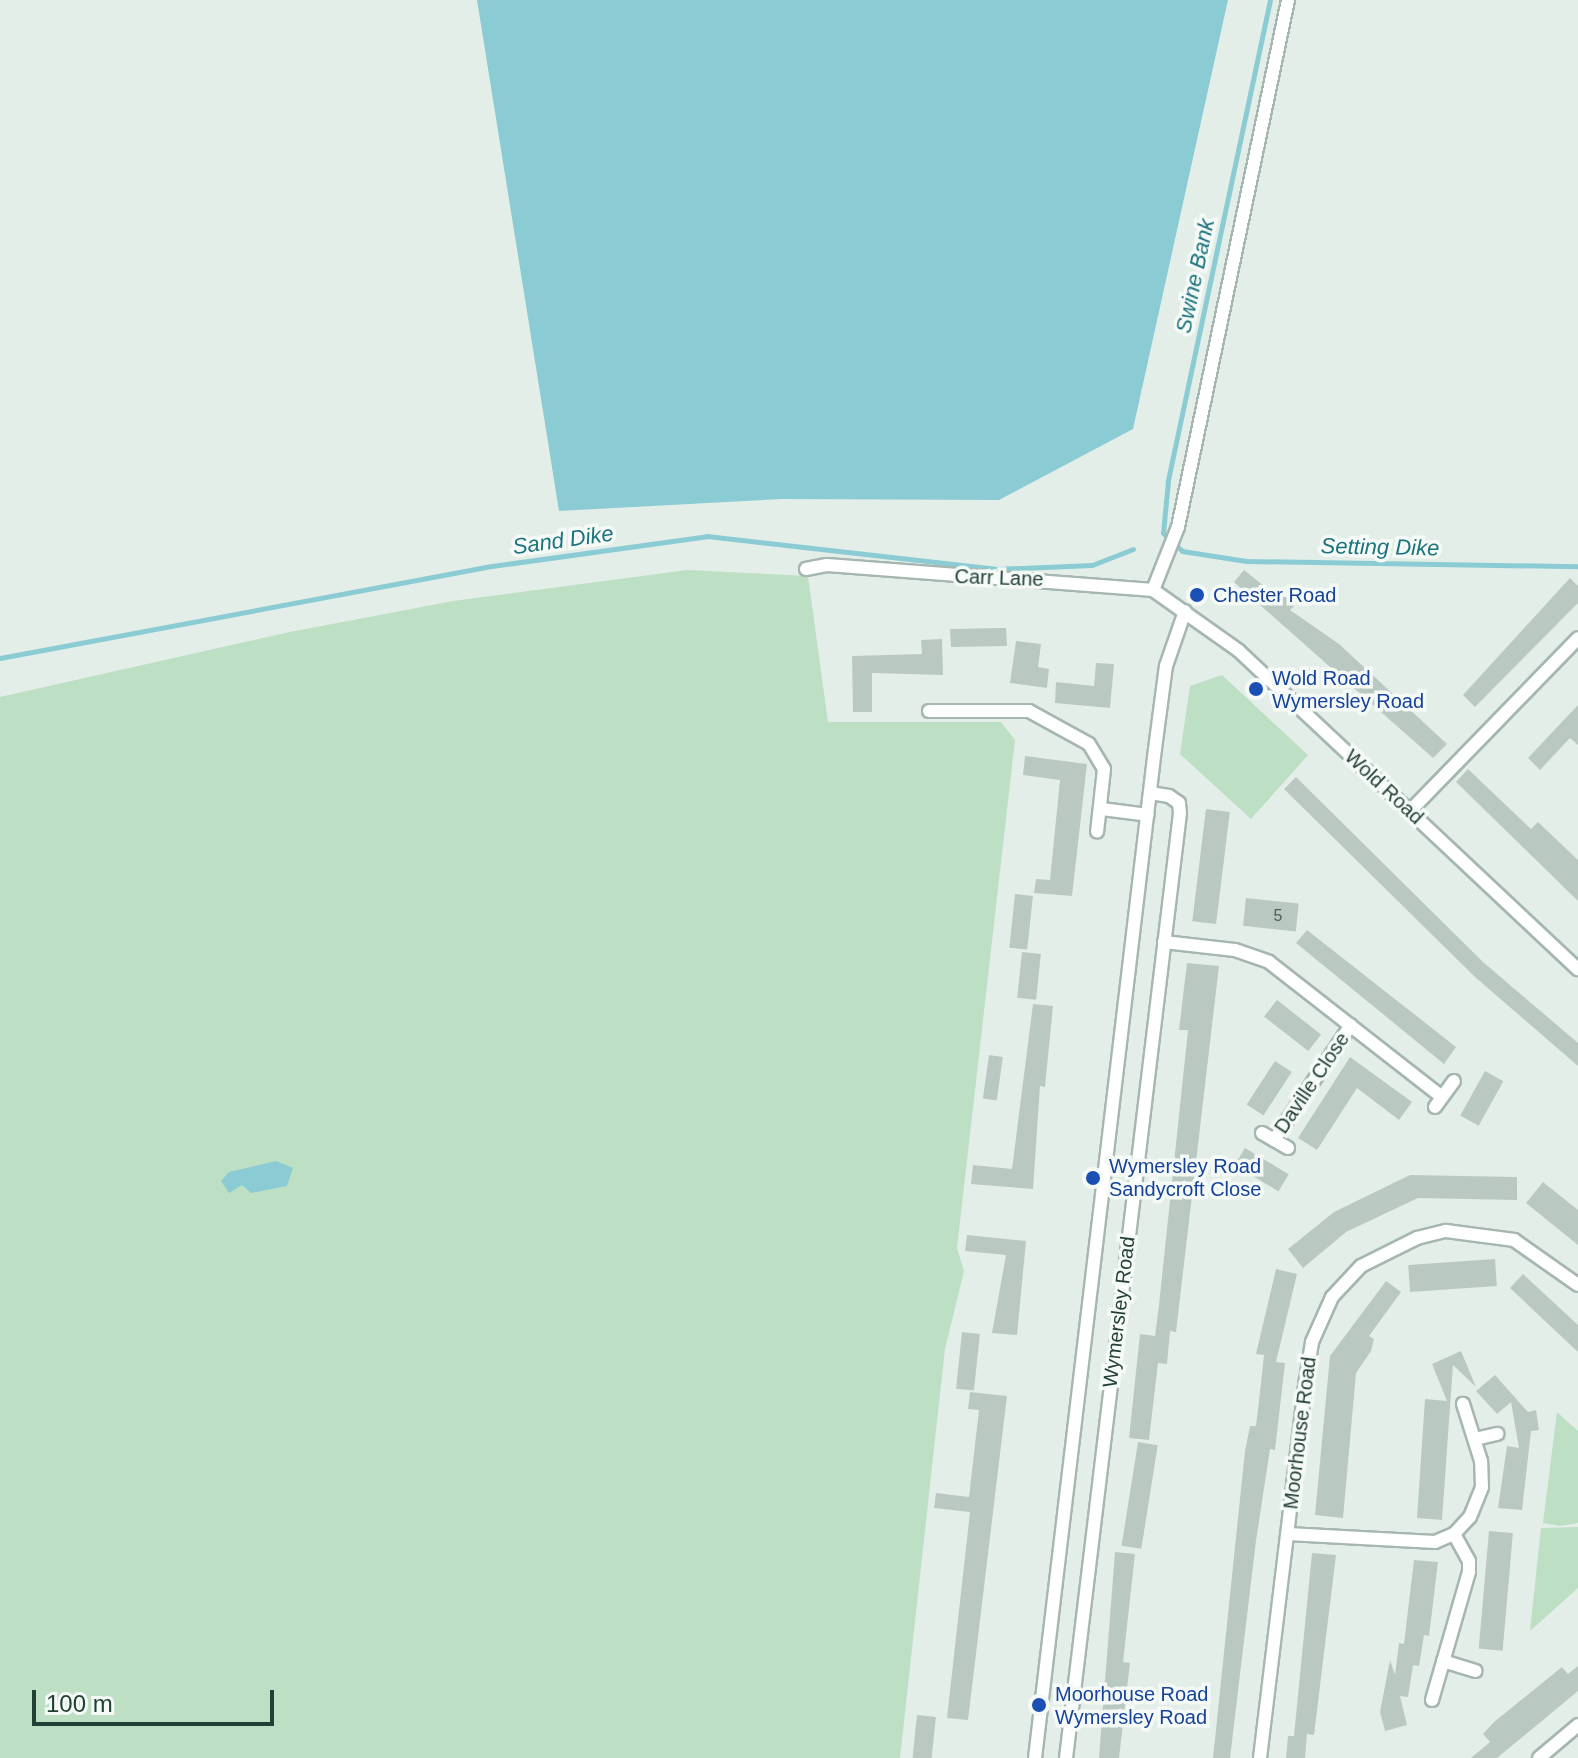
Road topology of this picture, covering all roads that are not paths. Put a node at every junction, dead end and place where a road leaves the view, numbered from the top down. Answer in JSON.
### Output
{"nodes":[{"id":1,"x":1288,"y":0,"type":"edge"},
{"id":2,"x":806,"y":569,"type":"dead end"},
{"id":3,"x":1153,"y":590,"type":"junction"},
{"id":4,"x":1185,"y":611,"type":"junction"},
{"id":5,"x":1578,"y":638,"type":"edge"},
{"id":6,"x":947,"y":695,"type":"dead end"},
{"id":7,"x":929,"y":711,"type":"dead end"},
{"id":8,"x":947,"y":711,"type":"junction"},
{"id":9,"x":1150,"y":793,"type":"junction"},
{"id":10,"x":1102,"y":809,"type":"junction"},
{"id":11,"x":1410,"y":811,"type":"junction"},
{"id":12,"x":1148,"y":815,"type":"junction"},
{"id":13,"x":1097,"y":832,"type":"dead end"},
{"id":14,"x":1164,"y":942,"type":"junction"},
{"id":15,"x":1578,"y":969,"type":"edge"},
{"id":16,"x":1351,"y":1025,"type":"junction"},
{"id":17,"x":1454,"y":1081,"type":"dead end"},
{"id":18,"x":1262,"y":1133,"type":"dead end"},
{"id":19,"x":1274,"y":1140,"type":"junction"},
{"id":20,"x":1288,"y":1148,"type":"dead end"},
{"id":21,"x":1578,"y":1285,"type":"edge"},
{"id":22,"x":1463,"y":1404,"type":"dead end"},
{"id":23,"x":1497,"y":1434,"type":"dead end"},
{"id":24,"x":1475,"y":1439,"type":"junction"},
{"id":25,"x":1288,"y":1534,"type":"junction"},
{"id":26,"x":1454,"y":1534,"type":"junction"},
{"id":27,"x":1443,"y":1661,"type":"junction"},
{"id":28,"x":1476,"y":1671,"type":"dead end"},
{"id":29,"x":1432,"y":1700,"type":"dead end"},
{"id":30,"x":1578,"y":1725,"type":"edge"},
{"id":31,"x":1035,"y":1758,"type":"edge"},
{"id":32,"x":1066,"y":1758,"type":"edge"},
{"id":33,"x":1260,"y":1758,"type":"edge"},
{"id":34,"x":1539,"y":1758,"type":"edge"}],
"edges":[{"from":1,"to":3,"type":"street"},
{"from":2,"to":3,"type":"street","name":"Carr Lane"},
{"from":3,"to":4,"type":"street","name":"Carr Lane"},
{"from":4,"to":9,"type":"street","name":"Wymersley Road"},
{"from":4,"to":11,"type":"street","name":"Wold Road"},
{"from":5,"to":11,"type":"street"},
{"from":6,"to":8,"type":"street"},
{"from":7,"to":8,"type":"street"},
{"from":8,"to":10,"type":"street"},
{"from":9,"to":12,"type":"street","name":"Wymersley Road"},
{"from":9,"to":14,"type":"street","name":"Wymersley Road"},
{"from":10,"to":12,"type":"street"},
{"from":10,"to":13,"type":"street"},
{"from":11,"to":15,"type":"street","name":"Wold Road"},
{"from":12,"to":31,"type":"street","name":"Wymersley Road"},
{"from":14,"to":16,"type":"street","name":"Daville Close"},
{"from":14,"to":32,"type":"street","name":"Wymersley Road"},
{"from":16,"to":17,"type":"street","name":"Daville Close"},
{"from":16,"to":19,"type":"street","name":"Daville Close"},
{"from":18,"to":19,"type":"street","name":"Daville Close"},
{"from":19,"to":20,"type":"street","name":"Daville Close"},
{"from":21,"to":25,"type":"street","name":"Moorhouse Road"},
{"from":22,"to":24,"type":"street"},
{"from":23,"to":24,"type":"street"},
{"from":24,"to":26,"type":"street"},
{"from":25,"to":26,"type":"street"},
{"from":25,"to":33,"type":"street","name":"Moorhouse Road"},
{"from":26,"to":27,"type":"street"},
{"from":27,"to":28,"type":"street"},
{"from":27,"to":29,"type":"street"},
{"from":30,"to":34,"type":"street"}]}
